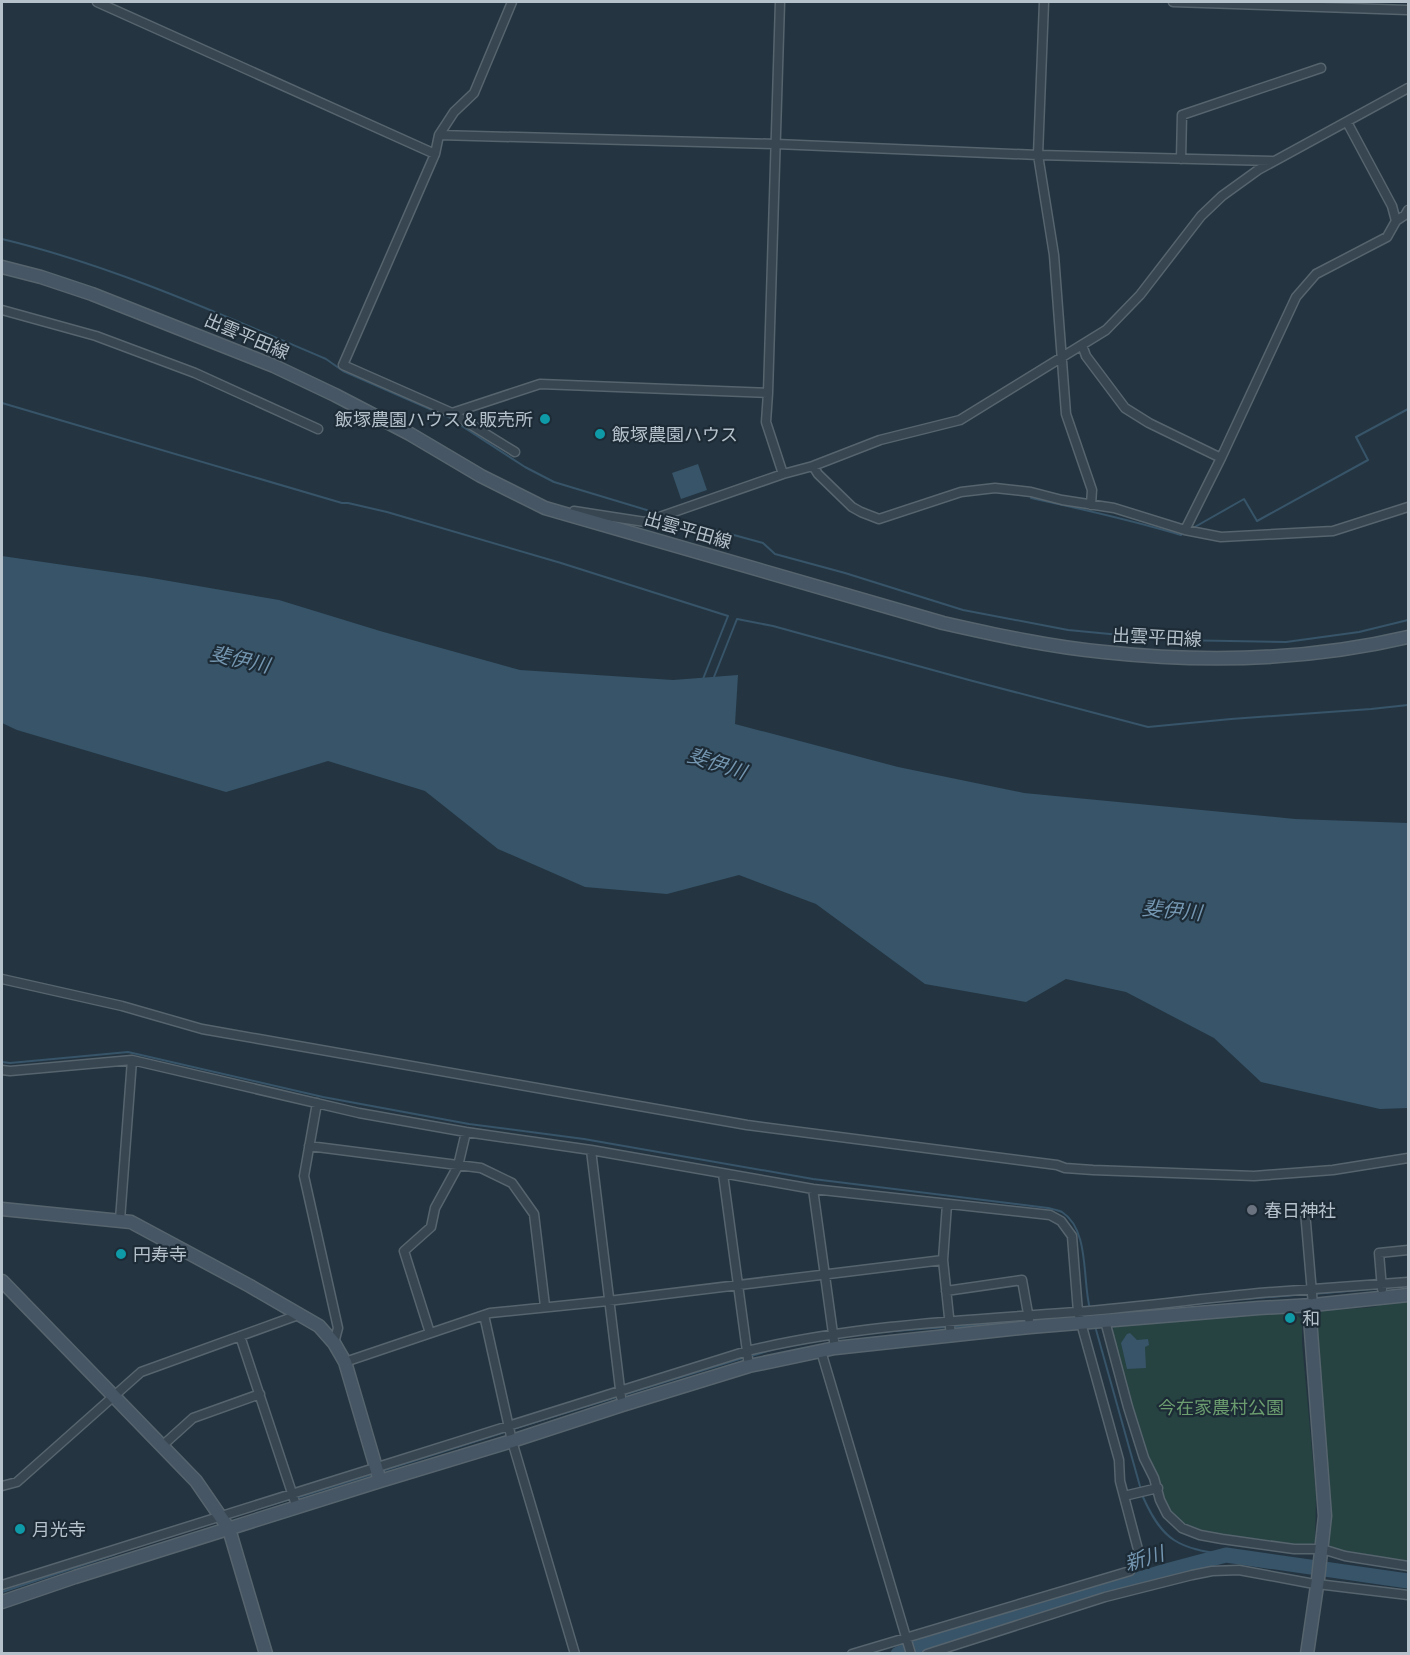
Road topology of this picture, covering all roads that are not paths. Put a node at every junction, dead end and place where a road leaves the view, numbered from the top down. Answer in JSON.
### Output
{"nodes":[{"id":1,"x":97,"y":2,"type":"edge"},
{"id":2,"x":512,"y":2,"type":"edge"},
{"id":3,"x":780,"y":2,"type":"edge"},
{"id":4,"x":1044,"y":2,"type":"edge"},
{"id":5,"x":1173,"y":2,"type":"edge"},
{"id":6,"x":1408,"y":10,"type":"edge"},
{"id":7,"x":1321,"y":68,"type":"dead end"},
{"id":8,"x":1408,"y":88,"type":"edge"},
{"id":9,"x":1347,"y":122,"type":"junction"},
{"id":10,"x":439,"y":135,"type":"junction"},
{"id":11,"x":776,"y":144,"type":"junction"},
{"id":12,"x":435,"y":154,"type":"junction"},
{"id":13,"x":1038,"y":155,"type":"junction"},
{"id":14,"x":1181,"y":159,"type":"junction"},
{"id":15,"x":1274,"y":161,"type":"junction"},
{"id":16,"x":1408,"y":210,"type":"edge"},
{"id":17,"x":1396,"y":221,"type":"junction"},
{"id":18,"x":2,"y":267,"type":"edge"},
{"id":19,"x":2,"y":310,"type":"edge"},
{"id":20,"x":1082,"y":345,"type":"junction"},
{"id":21,"x":1061,"y":357,"type":"junction"},
{"id":22,"x":768,"y":393,"type":"junction"},
{"id":23,"x":452,"y":413,"type":"junction"},
{"id":24,"x":318,"y":429,"type":"dead end"},
{"id":25,"x":515,"y":452,"type":"dead end"},
{"id":26,"x":1221,"y":458,"type":"junction"},
{"id":27,"x":813,"y":466,"type":"junction"},
{"id":28,"x":783,"y":474,"type":"junction"},
{"id":29,"x":1091,"y":505,"type":"junction"},
{"id":30,"x":1408,"y":507,"type":"edge"},
{"id":31,"x":545,"y":508,"type":"junction"},
{"id":32,"x":1185,"y":530,"type":"junction"},
{"id":33,"x":1408,"y":636,"type":"edge"},
{"id":34,"x":2,"y":979,"type":"edge"},
{"id":35,"x":132,"y":1060,"type":"junction"},
{"id":36,"x":2,"y":1070,"type":"edge"},
{"id":37,"x":317,"y":1103,"type":"junction"},
{"id":38,"x":466,"y":1132,"type":"junction"},
{"id":39,"x":309,"y":1146,"type":"junction"},
{"id":40,"x":591,"y":1150,"type":"junction"},
{"id":41,"x":1408,"y":1158,"type":"edge"},
{"id":42,"x":458,"y":1166,"type":"junction"},
{"id":43,"x":723,"y":1174,"type":"junction"},
{"id":44,"x":813,"y":1189,"type":"junction"},
{"id":45,"x":947,"y":1204,"type":"junction"},
{"id":46,"x":2,"y":1209,"type":"edge"},
{"id":47,"x":1305,"y":1211,"type":"dead end"},
{"id":48,"x":120,"y":1220,"type":"junction"},
{"id":49,"x":1408,"y":1250,"type":"edge"},
{"id":50,"x":943,"y":1260,"type":"junction"},
{"id":51,"x":825,"y":1274,"type":"junction"},
{"id":52,"x":2,"y":1281,"type":"edge"},
{"id":53,"x":1408,"y":1282,"type":"edge"},
{"id":54,"x":738,"y":1284,"type":"junction"},
{"id":55,"x":1312,"y":1290,"type":"junction"},
{"id":56,"x":1382,"y":1290,"type":"junction"},
{"id":57,"x":946,"y":1291,"type":"junction"},
{"id":58,"x":1257,"y":1294,"type":"junction"},
{"id":59,"x":1408,"y":1295,"type":"edge"},
{"id":60,"x":608,"y":1301,"type":"junction"},
{"id":61,"x":1311,"y":1305,"type":"junction"},
{"id":62,"x":545,"y":1306,"type":"junction"},
{"id":63,"x":1259,"y":1308,"type":"junction"},
{"id":64,"x":1168,"y":1310,"type":"junction"},
{"id":65,"x":301,"y":1314,"type":"junction"},
{"id":66,"x":484,"y":1315,"type":"junction"},
{"id":67,"x":1080,"y":1317,"type":"junction"},
{"id":68,"x":1029,"y":1321,"type":"junction"},
{"id":69,"x":1105,"y":1321,"type":"junction"},
{"id":70,"x":950,"y":1322,"type":"junction"},
{"id":71,"x":430,"y":1333,"type":"junction"},
{"id":72,"x":833,"y":1334,"type":"junction"},
{"id":73,"x":240,"y":1336,"type":"junction"},
{"id":74,"x":951,"y":1336,"type":"junction"},
{"id":75,"x":334,"y":1342,"type":"junction"},
{"id":76,"x":835,"y":1348,"type":"junction"},
{"id":77,"x":747,"y":1351,"type":"junction"},
{"id":78,"x":821,"y":1351,"type":"junction"},
{"id":79,"x":345,"y":1362,"type":"junction"},
{"id":80,"x":749,"y":1366,"type":"junction"},
{"id":81,"x":260,"y":1394,"type":"junction"},
{"id":82,"x":114,"y":1396,"type":"junction"},
{"id":83,"x":621,"y":1398,"type":"junction"},
{"id":84,"x":508,"y":1426,"type":"junction"},
{"id":85,"x":512,"y":1441,"type":"junction"},
{"id":86,"x":162,"y":1446,"type":"junction"},
{"id":87,"x":376,"y":1468,"type":"junction"},
{"id":88,"x":380,"y":1481,"type":"junction"},
{"id":89,"x":2,"y":1486,"type":"edge"},
{"id":90,"x":1156,"y":1488,"type":"junction"},
{"id":91,"x":292,"y":1494,"type":"junction"},
{"id":92,"x":1127,"y":1496,"type":"junction"},
{"id":93,"x":297,"y":1508,"type":"junction"},
{"id":94,"x":249,"y":1509,"type":"junction"},
{"id":95,"x":221,"y":1517,"type":"junction"},
{"id":96,"x":252,"y":1522,"type":"junction"},
{"id":97,"x":229,"y":1529,"type":"junction"},
{"id":98,"x":168,"y":1533,"type":"junction"},
{"id":99,"x":173,"y":1547,"type":"junction"},
{"id":100,"x":1321,"y":1552,"type":"junction"},
{"id":101,"x":89,"y":1558,"type":"junction"},
{"id":102,"x":70,"y":1564,"type":"junction"},
{"id":103,"x":1408,"y":1566,"type":"edge"},
{"id":104,"x":93,"y":1572,"type":"junction"},
{"id":105,"x":75,"y":1577,"type":"junction"},
{"id":106,"x":1318,"y":1581,"type":"junction"},
{"id":107,"x":5,"y":1584,"type":"edge"},
{"id":108,"x":1408,"y":1594,"type":"edge"},
{"id":109,"x":15,"y":1598,"type":"junction"},
{"id":110,"x":2,"y":1602,"type":"edge"},
{"id":111,"x":908,"y":1640,"type":"junction"},
{"id":112,"x":266,"y":1653,"type":"edge"},
{"id":113,"x":575,"y":1653,"type":"edge"},
{"id":114,"x":852,"y":1653,"type":"edge"},
{"id":115,"x":911,"y":1653,"type":"edge"},
{"id":116,"x":927,"y":1653,"type":"edge"},
{"id":117,"x":1307,"y":1653,"type":"edge"}],
"edges":[{"from":1,"to":12,"type":"street"},
{"from":2,"to":10,"type":"street"},
{"from":3,"to":11,"type":"street"},
{"from":4,"to":13,"type":"street"},
{"from":5,"to":6,"type":"street"},
{"from":7,"to":14,"type":"street"},
{"from":8,"to":9,"type":"street"},
{"from":9,"to":15,"type":"street"},
{"from":9,"to":17,"type":"street"},
{"from":10,"to":11,"type":"street"},
{"from":10,"to":12,"type":"street"},
{"from":11,"to":13,"type":"street"},
{"from":11,"to":22,"type":"street"},
{"from":12,"to":23,"type":"street"},
{"from":13,"to":14,"type":"street"},
{"from":13,"to":21,"type":"street"},
{"from":14,"to":15,"type":"street"},
{"from":15,"to":20,"type":"street"},
{"from":16,"to":17,"type":"street"},
{"from":17,"to":26,"type":"street"},
{"from":18,"to":31,"type":"street","name":"出雲平田線"},
{"from":19,"to":24,"type":"street"},
{"from":20,"to":21,"type":"street"},
{"from":20,"to":26,"type":"street"},
{"from":21,"to":27,"type":"street"},
{"from":21,"to":29,"type":"street"},
{"from":22,"to":23,"type":"street"},
{"from":22,"to":28,"type":"street"},
{"from":23,"to":25,"type":"street"},
{"from":26,"to":32,"type":"street"},
{"from":27,"to":28,"type":"street"},
{"from":27,"to":29,"type":"street"},
{"from":28,"to":31,"type":"street"},
{"from":29,"to":32,"type":"street"},
{"from":30,"to":32,"type":"street"},
{"from":31,"to":33,"type":"street","name":"出雲平田線"},
{"from":34,"to":41,"type":"street"},
{"from":35,"to":36,"type":"street"},
{"from":35,"to":37,"type":"street"},
{"from":35,"to":48,"type":"street"},
{"from":37,"to":38,"type":"street"},
{"from":37,"to":39,"type":"street"},
{"from":38,"to":40,"type":"street"},
{"from":38,"to":42,"type":"street"},
{"from":39,"to":42,"type":"street"},
{"from":39,"to":75,"type":"street"},
{"from":40,"to":43,"type":"street"},
{"from":40,"to":60,"type":"street"},
{"from":42,"to":62,"type":"street"},
{"from":42,"to":71,"type":"street"},
{"from":43,"to":44,"type":"street"},
{"from":43,"to":54,"type":"street"},
{"from":44,"to":45,"type":"street"},
{"from":44,"to":51,"type":"street"},
{"from":45,"to":50,"type":"street"},
{"from":45,"to":67,"type":"street"},
{"from":46,"to":48,"type":"street"},
{"from":47,"to":55,"type":"street"},
{"from":48,"to":65,"type":"street"},
{"from":49,"to":56,"type":"street"},
{"from":50,"to":51,"type":"street"},
{"from":50,"to":57,"type":"street"},
{"from":51,"to":54,"type":"street"},
{"from":51,"to":72,"type":"street"},
{"from":52,"to":82,"type":"street"},
{"from":53,"to":56,"type":"street"},
{"from":54,"to":60,"type":"street"},
{"from":54,"to":77,"type":"street"},
{"from":55,"to":56,"type":"street"},
{"from":55,"to":58,"type":"street"},
{"from":55,"to":61,"type":"street"},
{"from":56,"to":59,"type":"street"},
{"from":56,"to":61,"type":"street"},
{"from":57,"to":68,"type":"street"},
{"from":57,"to":70,"type":"street"},
{"from":58,"to":63,"type":"street"},
{"from":58,"to":64,"type":"street"},
{"from":60,"to":62,"type":"street"},
{"from":60,"to":83,"type":"street"},
{"from":61,"to":63,"type":"street"},
{"from":61,"to":100,"type":"street"},
{"from":62,"to":66,"type":"street"},
{"from":63,"to":64,"type":"street"},
{"from":64,"to":67,"type":"street"},
{"from":64,"to":69,"type":"street"},
{"from":65,"to":73,"type":"street"},
{"from":65,"to":75,"type":"street"},
{"from":66,"to":71,"type":"street"},
{"from":66,"to":84,"type":"street"},
{"from":67,"to":68,"type":"street"},
{"from":67,"to":69,"type":"street"},
{"from":67,"to":92,"type":"street"},
{"from":68,"to":70,"type":"street"},
{"from":68,"to":74,"type":"street"},
{"from":69,"to":90,"type":"street"},
{"from":70,"to":72,"type":"street"},
{"from":70,"to":74,"type":"street"},
{"from":71,"to":79,"type":"street"},
{"from":72,"to":76,"type":"street"},
{"from":72,"to":77,"type":"street"},
{"from":73,"to":81,"type":"street"},
{"from":73,"to":82,"type":"street"},
{"from":74,"to":76,"type":"street"},
{"from":75,"to":79,"type":"street"},
{"from":76,"to":78,"type":"street"},
{"from":77,"to":80,"type":"street"},
{"from":77,"to":83,"type":"street"},
{"from":78,"to":80,"type":"street"},
{"from":78,"to":111,"type":"street"},
{"from":79,"to":87,"type":"street"},
{"from":80,"to":83,"type":"street"},
{"from":81,"to":86,"type":"street"},
{"from":81,"to":91,"type":"street"},
{"from":82,"to":86,"type":"street"},
{"from":82,"to":89,"type":"street"},
{"from":83,"to":84,"type":"street"},
{"from":83,"to":85,"type":"street"},
{"from":84,"to":85,"type":"street"},
{"from":84,"to":87,"type":"street"},
{"from":85,"to":88,"type":"street"},
{"from":85,"to":113,"type":"street"},
{"from":86,"to":95,"type":"street"},
{"from":87,"to":88,"type":"street"},
{"from":87,"to":91,"type":"street"},
{"from":88,"to":93,"type":"street"},
{"from":90,"to":92,"type":"street"},
{"from":90,"to":100,"type":"street"},
{"from":91,"to":93,"type":"street"},
{"from":91,"to":94,"type":"street"},
{"from":92,"to":111,"type":"street"},
{"from":93,"to":96,"type":"street"},
{"from":94,"to":95,"type":"street"},
{"from":94,"to":96,"type":"street"},
{"from":95,"to":97,"type":"street"},
{"from":95,"to":98,"type":"street"},
{"from":96,"to":97,"type":"street"},
{"from":97,"to":99,"type":"street"},
{"from":97,"to":112,"type":"street"},
{"from":98,"to":99,"type":"street"},
{"from":98,"to":101,"type":"street"},
{"from":99,"to":104,"type":"street"},
{"from":100,"to":103,"type":"street"},
{"from":100,"to":106,"type":"street"},
{"from":101,"to":102,"type":"street"},
{"from":101,"to":104,"type":"street"},
{"from":102,"to":105,"type":"street"},
{"from":102,"to":107,"type":"street"},
{"from":104,"to":105,"type":"street"},
{"from":105,"to":109,"type":"street"},
{"from":106,"to":108,"type":"street"},
{"from":106,"to":116,"type":"street"},
{"from":106,"to":117,"type":"street"},
{"from":107,"to":109,"type":"street"},
{"from":109,"to":110,"type":"street"},
{"from":111,"to":114,"type":"street"},
{"from":111,"to":115,"type":"street"}]}
